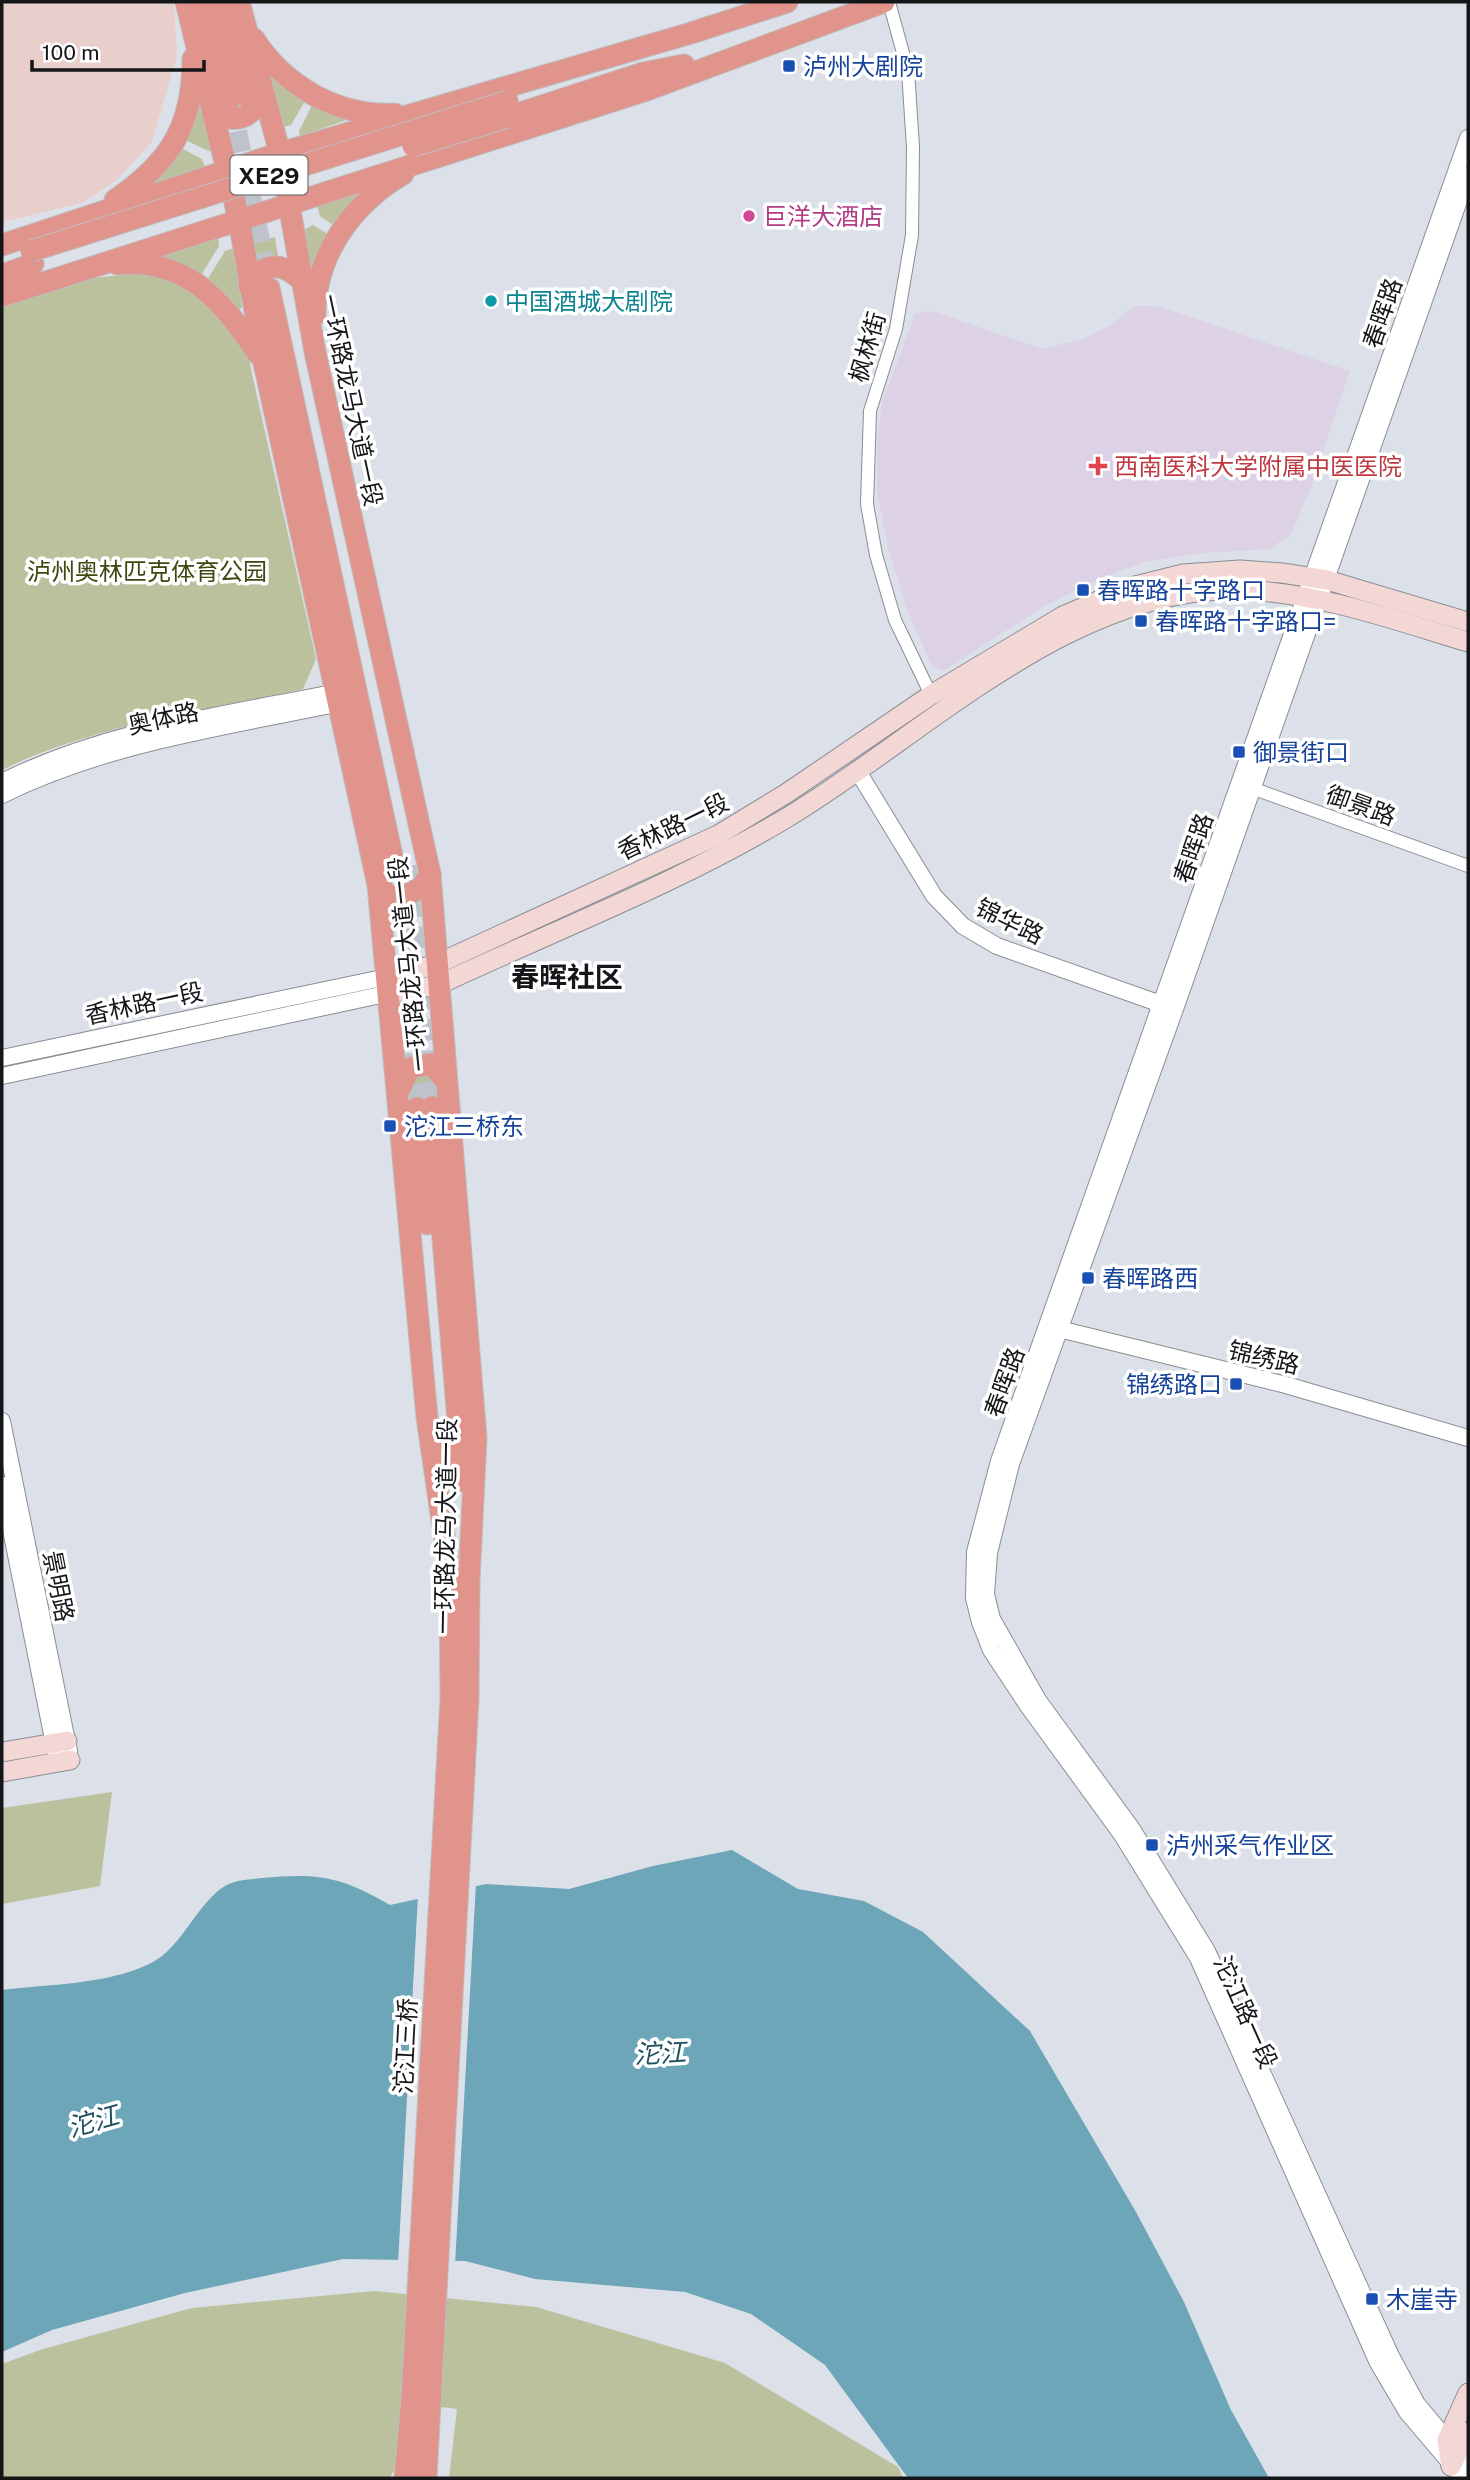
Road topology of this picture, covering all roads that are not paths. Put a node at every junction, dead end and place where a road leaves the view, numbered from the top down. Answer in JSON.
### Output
{"nodes":[{"id":1,"x":219,"y":2,"type":"edge"},
{"id":2,"x":239,"y":2,"type":"edge"},
{"id":3,"x":787,"y":2,"type":"edge"},
{"id":4,"x":887,"y":2,"type":"edge"},
{"id":5,"x":192,"y":3,"type":"edge"},
{"id":6,"x":246,"y":26,"type":"junction"},
{"id":7,"x":691,"y":33,"type":"junction"},
{"id":8,"x":745,"y":53,"type":"junction"},
{"id":9,"x":237,"y":95,"type":"junction"},
{"id":10,"x":508,"y":109,"type":"junction"},
{"id":11,"x":425,"y":112,"type":"junction"},
{"id":12,"x":1468,"y":138,"type":"edge"},
{"id":13,"x":280,"y":153,"type":"junction"},
{"id":14,"x":428,"y":159,"type":"junction"},
{"id":15,"x":228,"y":170,"type":"junction"},
{"id":16,"x":1468,"y":176,"type":"edge"},
{"id":17,"x":288,"y":204,"type":"junction"},
{"id":18,"x":239,"y":220,"type":"junction"},
{"id":19,"x":69,"y":223,"type":"junction"},
{"id":20,"x":2,"y":245,"type":"edge"},
{"id":21,"x":32,"y":257,"type":"junction"},
{"id":22,"x":2,"y":261,"type":"edge"},
{"id":23,"x":87,"y":267,"type":"junction"},
{"id":24,"x":2,"y":275,"type":"edge"},
{"id":25,"x":275,"y":284,"type":"junction"},
{"id":26,"x":2,"y":296,"type":"edge"},
{"id":27,"x":315,"y":352,"type":"junction"},
{"id":28,"x":264,"y":363,"type":"junction"},
{"id":29,"x":1317,"y":588,"type":"junction"},
{"id":30,"x":1468,"y":622,"type":"edge"},
{"id":31,"x":1468,"y":642,"type":"edge"},
{"id":32,"x":931,"y":695,"type":"junction"},
{"id":33,"x":339,"y":697,"type":"junction"},
{"id":34,"x":860,"y":769,"type":"junction"},
{"id":35,"x":2,"y":782,"type":"edge"},
{"id":36,"x":1245,"y":786,"type":"junction"},
{"id":37,"x":2,"y":795,"type":"edge"},
{"id":38,"x":1468,"y":866,"type":"edge"},
{"id":39,"x":401,"y":868,"type":"tunnel mouth"},
{"id":40,"x":430,"y":874,"type":"junction"},
{"id":41,"x":378,"y":885,"type":"junction"},
{"id":42,"x":437,"y":964,"type":"junction"},
{"id":43,"x":388,"y":985,"type":"junction"},
{"id":44,"x":438,"y":985,"type":"junction"},
{"id":45,"x":1170,"y":1004,"type":"junction"},
{"id":46,"x":2,"y":1058,"type":"edge"},
{"id":47,"x":2,"y":1076,"type":"edge"},
{"id":48,"x":446,"y":1081,"type":"junction"},
{"id":49,"x":399,"y":1090,"type":"junction"},
{"id":50,"x":425,"y":1107,"type":"tunnel mouth"},
{"id":51,"x":1054,"y":1328,"type":"junction"},
{"id":52,"x":2,"y":1422,"type":"edge"},
{"id":53,"x":1468,"y":1438,"type":"edge"},
{"id":54,"x":2,"y":1485,"type":"edge"},
{"id":55,"x":980,"y":1575,"type":"junction"},
{"id":56,"x":459,"y":1578,"type":"junction"},
{"id":57,"x":459,"y":1698,"type":"joint"},
{"id":58,"x":2,"y":1752,"type":"edge"},
{"id":59,"x":62,"y":1752,"type":"junction"},
{"id":60,"x":2,"y":1772,"type":"edge"},
{"id":61,"x":1468,"y":2393,"type":"edge"},
{"id":62,"x":421,"y":2398,"type":"junction"},
{"id":63,"x":1468,"y":2432,"type":"edge"},
{"id":64,"x":1457,"y":2461,"type":"edge"},
{"id":65,"x":399,"y":2478,"type":"edge"},
{"id":66,"x":405,"y":2478,"type":"edge"},
{"id":67,"x":425,"y":2478,"type":"edge"},
{"id":68,"x":432,"y":2478,"type":"edge"}],
"edges":[{"from":1,"to":9,"type":"highway"},
{"from":2,"to":6,"type":"highway"},
{"from":3,"to":7,"type":"highway","number":"XE29"},
{"from":4,"to":8,"type":"highway","number":"XE29"},
{"from":4,"to":32,"type":"street","name":"枫林街"},
{"from":5,"to":9,"type":"highway"},
{"from":5,"to":19,"type":"highway"},
{"from":6,"to":9,"type":"highway"},
{"from":6,"to":11,"type":"highway"},
{"from":7,"to":10,"type":"highway","number":"XE29"},
{"from":7,"to":11,"type":"highway"},
{"from":8,"to":10,"type":"highway","number":"XE29"},
{"from":8,"to":14,"type":"highway"},
{"from":9,"to":13,"type":"highway","name":"一环路龙马大道一段"},
{"from":9,"to":15,"type":"highway","name":"一环路龙马大道一段"},
{"from":10,"to":21,"type":"highway","number":"XE29","bridge":true},
{"from":11,"to":13,"type":"highway"},
{"from":12,"to":29,"type":"street","name":"春晖路"},
{"from":13,"to":15,"type":"highway"},
{"from":13,"to":17,"type":"highway","name":"一环路龙马大道一段"},
{"from":14,"to":17,"type":"highway"},
{"from":14,"to":27,"type":"highway"},
{"from":15,"to":18,"type":"highway","name":"一环路龙马大道一段"},
{"from":15,"to":19,"type":"highway"},
{"from":16,"to":29,"type":"street","name":"春晖路"},
{"from":17,"to":18,"type":"highway"},
{"from":17,"to":25,"type":"highway","name":"一环路龙马大道一段"},
{"from":18,"to":23,"type":"highway"},
{"from":18,"to":25,"type":"highway","name":"一环路龙马大道一段"},
{"from":19,"to":20,"type":"highway"},
{"from":21,"to":22,"type":"highway","number":"XE29"},
{"from":21,"to":24,"type":"highway","number":"XE29"},
{"from":23,"to":26,"type":"highway"},
{"from":23,"to":28,"type":"highway"},
{"from":25,"to":27,"type":"highway","name":"一环路龙马大道一段"},
{"from":25,"to":28,"type":"highway","name":"一环路龙马大道一段"},
{"from":25,"to":39,"type":"highway"},
{"from":27,"to":40,"type":"highway","name":"一环路龙马大道一段"},
{"from":28,"to":33,"type":"highway","name":"一环路龙马大道一段"},
{"from":29,"to":30,"type":"main road"},
{"from":29,"to":31,"type":"main road"},
{"from":29,"to":32,"type":"main road","name":"香林路一段"},
{"from":29,"to":34,"type":"main road","name":"香林路一段"},
{"from":29,"to":36,"type":"street","name":"春晖路"},
{"from":32,"to":42,"type":"main road","name":"香林路一段"},
{"from":33,"to":35,"type":"street","name":"奥体路"},
{"from":33,"to":37,"type":"street","name":"奥体路"},
{"from":33,"to":41,"type":"highway","name":"一环路龙马大道一段"},
{"from":34,"to":44,"type":"main road","name":"香林路一段"},
{"from":34,"to":45,"type":"street","name":"锦华路"},
{"from":36,"to":38,"type":"street","name":"御景路"},
{"from":36,"to":45,"type":"street","name":"春晖路"},
{"from":40,"to":41,"type":"highway"},
{"from":40,"to":42,"type":"highway","name":"一环路龙马大道一段"},
{"from":41,"to":43,"type":"highway","name":"一环路龙马大道一段"},
{"from":42,"to":43,"type":"main road","name":"香林路一段"},
{"from":42,"to":44,"type":"highway","name":"一环路龙马大道一段"},
{"from":43,"to":44,"type":"main road","name":"香林路一段"},
{"from":43,"to":46,"type":"street","name":"香林路一段"},
{"from":43,"to":47,"type":"street","name":"香林路一段"},
{"from":43,"to":49,"type":"highway","name":"一环路龙马大道一段"},
{"from":44,"to":48,"type":"highway","name":"一环路龙马大道一段"},
{"from":45,"to":51,"type":"street","name":"春晖路"},
{"from":48,"to":49,"type":"highway"},
{"from":48,"to":56,"type":"highway","name":"一环路龙马大道一段"},
{"from":49,"to":56,"type":"highway","name":"一环路龙马大道一段"},
{"from":50,"to":56,"type":"highway"},
{"from":51,"to":53,"type":"street","name":"锦绣路"},
{"from":51,"to":55,"type":"street","name":"春晖路"},
{"from":52,"to":59,"type":"street","name":"景明路"},
{"from":54,"to":59,"type":"street","name":"景明路"},
{"from":55,"to":64,"type":"street","name":"沱江路一段"},
{"from":55,"to":64,"type":"street","name":"沱江路一段"},
{"from":56,"to":57,"type":"highway","name":"一环路龙马大道一段"},
{"from":57,"to":62,"type":"highway","name":"沱江三桥"},
{"from":58,"to":59,"type":"main road"},
{"from":59,"to":60,"type":"main road"},
{"from":61,"to":64,"type":"main road"},
{"from":62,"to":65,"type":"main road"},
{"from":62,"to":66,"type":"highway"},
{"from":62,"to":67,"type":"highway"},
{"from":62,"to":68,"type":"main road"},
{"from":63,"to":64,"type":"main road"}]}
